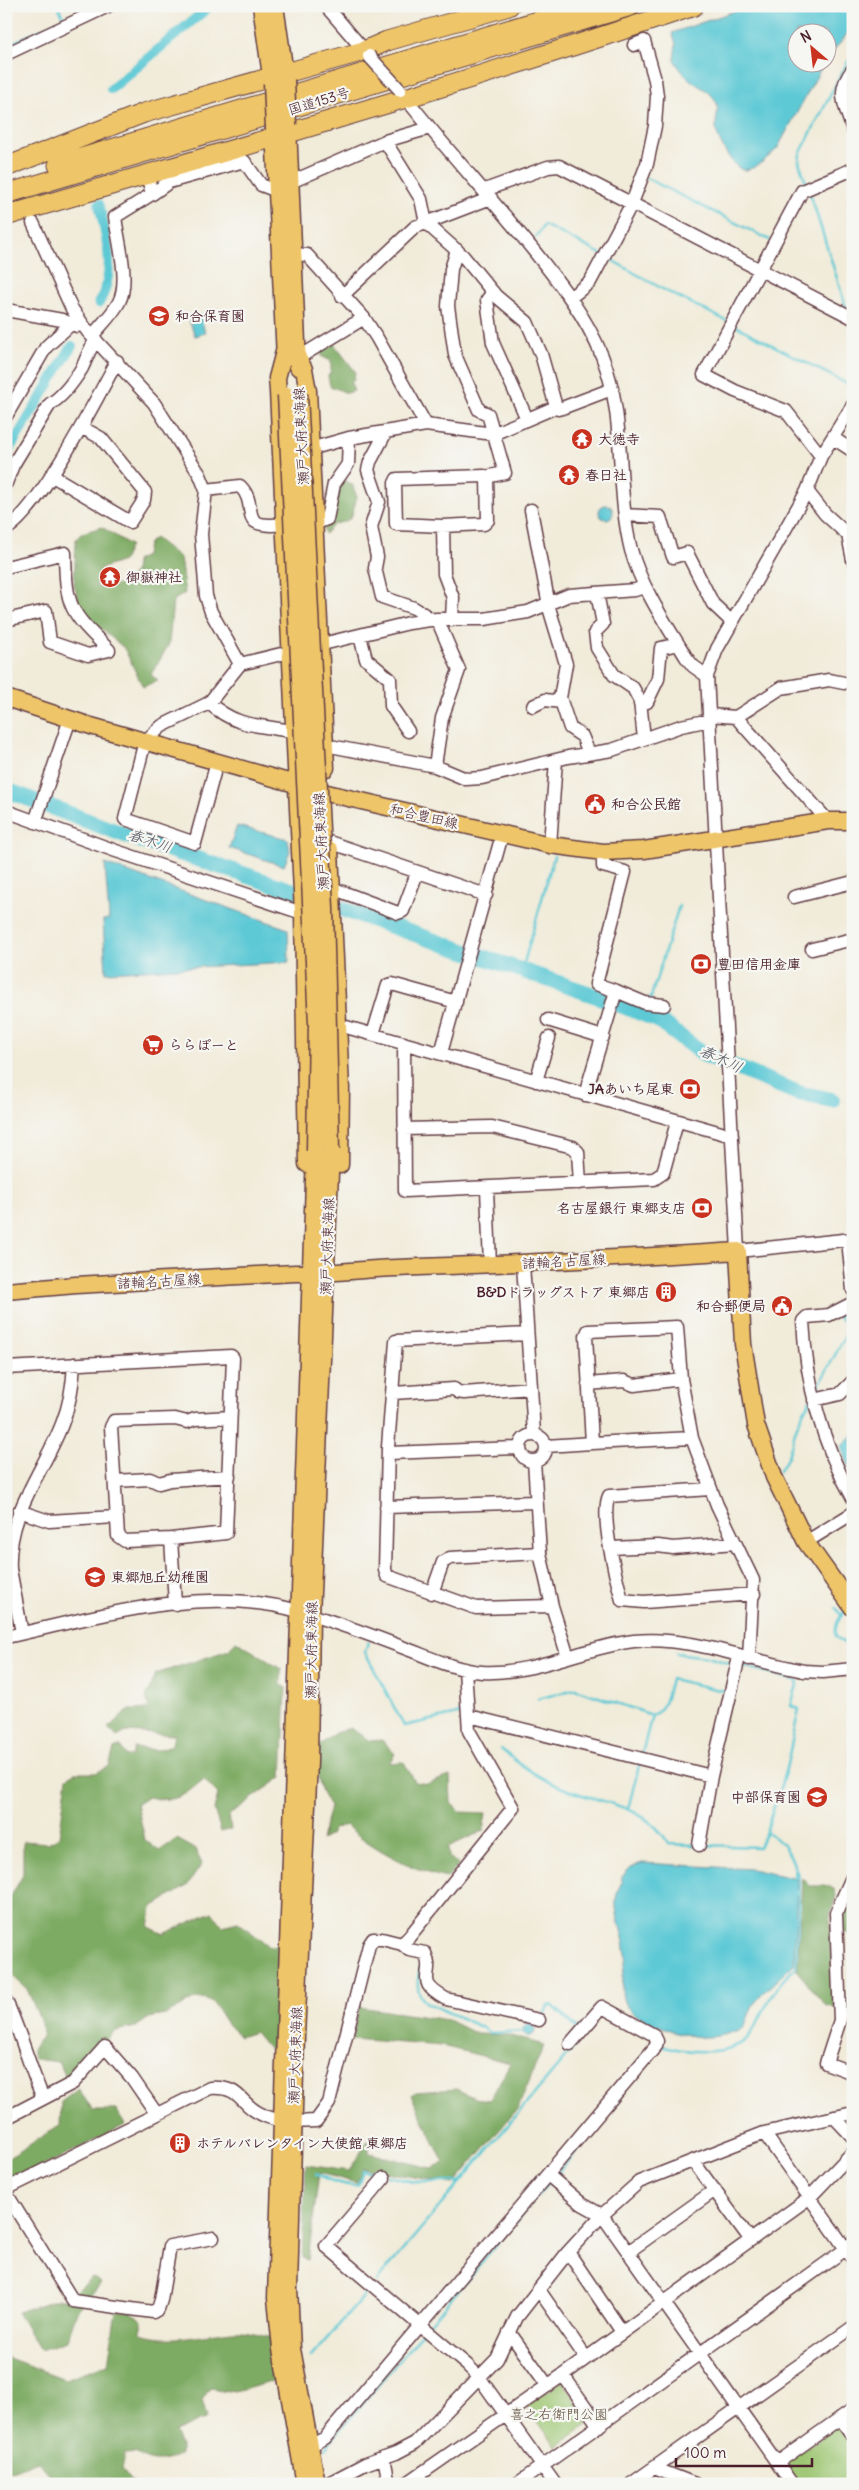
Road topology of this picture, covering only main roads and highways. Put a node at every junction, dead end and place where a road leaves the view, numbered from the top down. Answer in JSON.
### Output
{"nodes":[{"id":1,"x":261,"y":6,"type":"edge"},
{"id":2,"x":275,"y":6,"type":"edge"},
{"id":3,"x":509,"y":6,"type":"edge"},
{"id":4,"x":587,"y":6,"type":"edge"},
{"id":5,"x":631,"y":6,"type":"edge"},
{"id":6,"x":694,"y":6,"type":"edge"},
{"id":7,"x":279,"y":78,"type":"junction"},
{"id":8,"x":281,"y":131,"type":"junction"},
{"id":9,"x":6,"y":167,"type":"edge"},
{"id":10,"x":6,"y":181,"type":"edge"},
{"id":11,"x":284,"y":187,"type":"junction"},
{"id":12,"x":6,"y":194,"type":"edge"},
{"id":13,"x":6,"y":216,"type":"edge"},
{"id":14,"x":291,"y":353,"type":"junction"},
{"id":15,"x":6,"y":698,"type":"edge"},
{"id":16,"x":297,"y":784,"type":"junction"},
{"id":17,"x":327,"y":793,"type":"junction"},
{"id":18,"x":853,"y":822,"type":"edge"},
{"id":19,"x":321,"y":1188,"type":"junction"},
{"id":20,"x":318,"y":1274,"type":"junction"},
{"id":21,"x":6,"y":1291,"type":"edge"},
{"id":22,"x":853,"y":1608,"type":"edge"},
{"id":23,"x":287,"y":2121,"type":"junction"},
{"id":24,"x":305,"y":2484,"type":"edge"},
{"id":25,"x":317,"y":2484,"type":"edge"}],
"edges":[{"from":1,"to":7,"type":"main road","name":"瀬戸大府東海線"},
{"from":2,"to":7,"type":"main road","name":"瀬戸大府東海線"},
{"from":3,"to":7,"type":"highway"},
{"from":4,"to":10,"type":"highway","name":"国道153号"},
{"from":5,"to":12,"type":"highway","name":"国道153号"},
{"from":6,"to":8,"type":"highway"},
{"from":7,"to":8,"type":"main road","name":"瀬戸大府東海線","bridge":true},
{"from":7,"to":9,"type":"highway"},
{"from":8,"to":11,"type":"main road","name":"瀬戸大府東海線"},
{"from":8,"to":13,"type":"highway"},
{"from":11,"to":14,"type":"main road","name":"瀬戸大府東海線"},
{"from":11,"to":14,"type":"main road","name":"瀬戸大府東海線"},
{"from":14,"to":16,"type":"main road"},
{"from":14,"to":17,"type":"main road"},
{"from":14,"to":19,"type":"main road","name":"瀬戸大府東海線","bridge":true},
{"from":15,"to":16,"type":"main road","name":"和合豊田線"},
{"from":16,"to":17,"type":"main road","name":"和合豊田線"},
{"from":16,"to":19,"type":"main road"},
{"from":17,"to":18,"type":"main road","name":"和合豊田線"},
{"from":17,"to":19,"type":"main road"},
{"from":19,"to":20,"type":"main road","name":"瀬戸大府東海線"},
{"from":20,"to":21,"type":"main road","name":"諸輪名古屋線"},
{"from":20,"to":22,"type":"main road","name":"諸輪名古屋線"},
{"from":20,"to":23,"type":"main road","name":"瀬戸大府東海線"},
{"from":23,"to":24,"type":"main road","name":"瀬戸大府東海線"},
{"from":23,"to":25,"type":"main road","name":"瀬戸大府東海線"}]}
